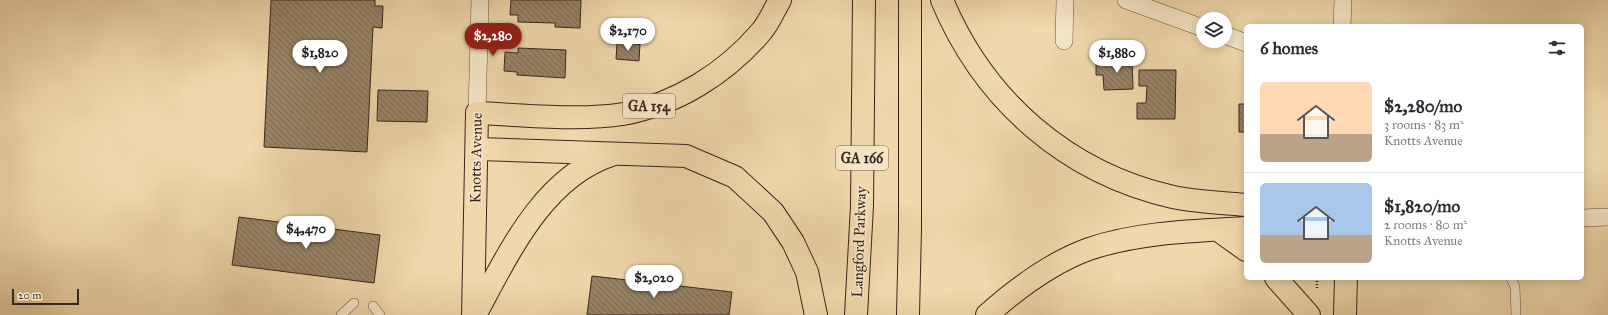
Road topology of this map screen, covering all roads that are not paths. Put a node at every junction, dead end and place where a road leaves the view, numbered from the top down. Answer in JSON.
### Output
{"nodes":[{"id":1,"x":480,"y":0,"type":"edge"},
{"id":2,"x":780,"y":0,"type":"edge"},
{"id":3,"x":864,"y":0,"type":"edge"},
{"id":4,"x":910,"y":0,"type":"edge"},
{"id":5,"x":942,"y":0,"type":"edge"},
{"id":6,"x":1065,"y":0,"type":"edge"},
{"id":7,"x":1126,"y":0,"type":"edge"},
{"id":8,"x":1342,"y":0,"type":"edge"},
{"id":9,"x":1342,"y":24,"type":"edge"},
{"id":10,"x":1196,"y":25,"type":"edge"},
{"id":11,"x":1232,"y":38,"type":"edge"},
{"id":12,"x":1064,"y":41,"type":"dead end"},
{"id":13,"x":1244,"y":42,"type":"edge"},
{"id":14,"x":477,"y":113,"type":"junction"},
{"id":15,"x":476,"y":149,"type":"junction"},
{"id":16,"x":616,"y":154,"type":"junction"},
{"id":17,"x":1244,"y":205,"type":"edge"},
{"id":18,"x":1608,"y":217,"type":"edge"},
{"id":19,"x":1584,"y":218,"type":"edge"},
{"id":20,"x":1244,"y":228,"type":"edge"},
{"id":21,"x":1218,"y":230,"type":"junction"},
{"id":22,"x":1244,"y":249,"type":"edge"},
{"id":23,"x":1278,"y":280,"type":"edge"},
{"id":24,"x":1346,"y":280,"type":"edge"},
{"id":25,"x":1512,"y":280,"type":"edge"},
{"id":26,"x":354,"y":303,"type":"dead end"},
{"id":27,"x":373,"y":306,"type":"dead end"},
{"id":28,"x":341,"y":315,"type":"edge"},
{"id":29,"x":380,"y":315,"type":"edge"},
{"id":30,"x":474,"y":315,"type":"edge"},
{"id":31,"x":816,"y":315,"type":"edge"},
{"id":32,"x":856,"y":315,"type":"edge"},
{"id":33,"x":908,"y":315,"type":"edge"},
{"id":34,"x":987,"y":315,"type":"edge"},
{"id":35,"x":1309,"y":315,"type":"edge"},
{"id":36,"x":1345,"y":315,"type":"edge"},
{"id":37,"x":1516,"y":315,"type":"edge"}],
"edges":[{"from":1,"to":14,"type":"street","name":"Knotts Avenue"},
{"from":2,"to":14,"type":"main road","number":"GA 154"},
{"from":3,"to":32,"type":"main road","name":"Langford Parkway","number":"GA 166"},
{"from":4,"to":33,"type":"main road","number":"GA 166"},
{"from":5,"to":17,"type":"main road"},
{"from":6,"to":12,"type":"street"},
{"from":7,"to":10,"type":"street"},
{"from":8,"to":9,"type":"street"},
{"from":11,"to":13,"type":"street"},
{"from":14,"to":15,"type":"main road","name":"Knotts Avenue"},
{"from":15,"to":16,"type":"main road"},
{"from":15,"to":30,"type":"main road","name":"Knotts Avenue"},
{"from":16,"to":30,"type":"main road"},
{"from":16,"to":31,"type":"main road"},
{"from":18,"to":19,"type":"street"},
{"from":20,"to":21,"type":"main road"},
{"from":21,"to":22,"type":"main road"},
{"from":21,"to":34,"type":"main road"},
{"from":23,"to":35,"type":"main road"},
{"from":24,"to":36,"type":"main road"},
{"from":25,"to":37,"type":"lane"},
{"from":26,"to":28,"type":"lane"},
{"from":27,"to":29,"type":"lane"}]}
